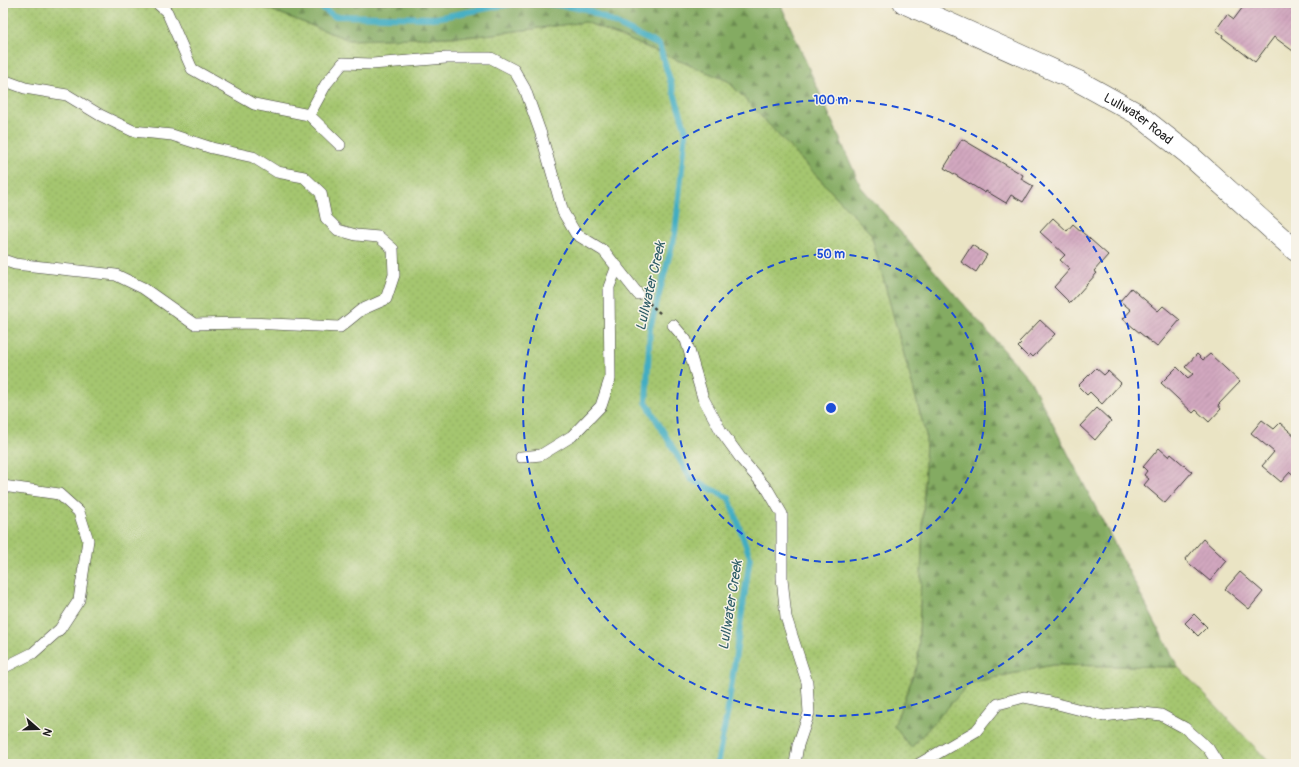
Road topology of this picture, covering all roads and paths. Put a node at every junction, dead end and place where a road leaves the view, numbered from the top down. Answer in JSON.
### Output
{"nodes":[{"id":1,"x":156,"y":3,"type":"edge"},
{"id":2,"x":904,"y":3,"type":"edge"},
{"id":3,"x":3,"y":80,"type":"edge"},
{"id":4,"x":309,"y":115,"type":"junction"},
{"id":5,"x":340,"y":146,"type":"dead end"},
{"id":6,"x":1296,"y":250,"type":"edge"},
{"id":7,"x":3,"y":260,"type":"edge"},
{"id":8,"x":617,"y":266,"type":"junction"},
{"id":9,"x":638,"y":294,"type":"joint"},
{"id":10,"x":673,"y":324,"type":"joint"},
{"id":11,"x":521,"y":457,"type":"dead end"},
{"id":12,"x":3,"y":486,"type":"edge"},
{"id":13,"x":3,"y":668,"type":"edge"},
{"id":14,"x":795,"y":764,"type":"edge"},
{"id":15,"x":919,"y":764,"type":"edge"},
{"id":16,"x":1218,"y":764,"type":"edge"}],
"edges":[{"from":1,"to":4,"type":"lane"},
{"from":2,"to":6,"type":"street","name":"Lullwater Road"},
{"from":3,"to":7,"type":"lane"},
{"from":4,"to":5,"type":"lane"},
{"from":4,"to":8,"type":"lane"},
{"from":8,"to":9,"type":"lane"},
{"from":8,"to":11,"type":"lane"},
{"from":9,"to":10,"type":"path"},
{"from":10,"to":14,"type":"lane"},
{"from":12,"to":13,"type":"lane"},
{"from":15,"to":16,"type":"lane"}]}
